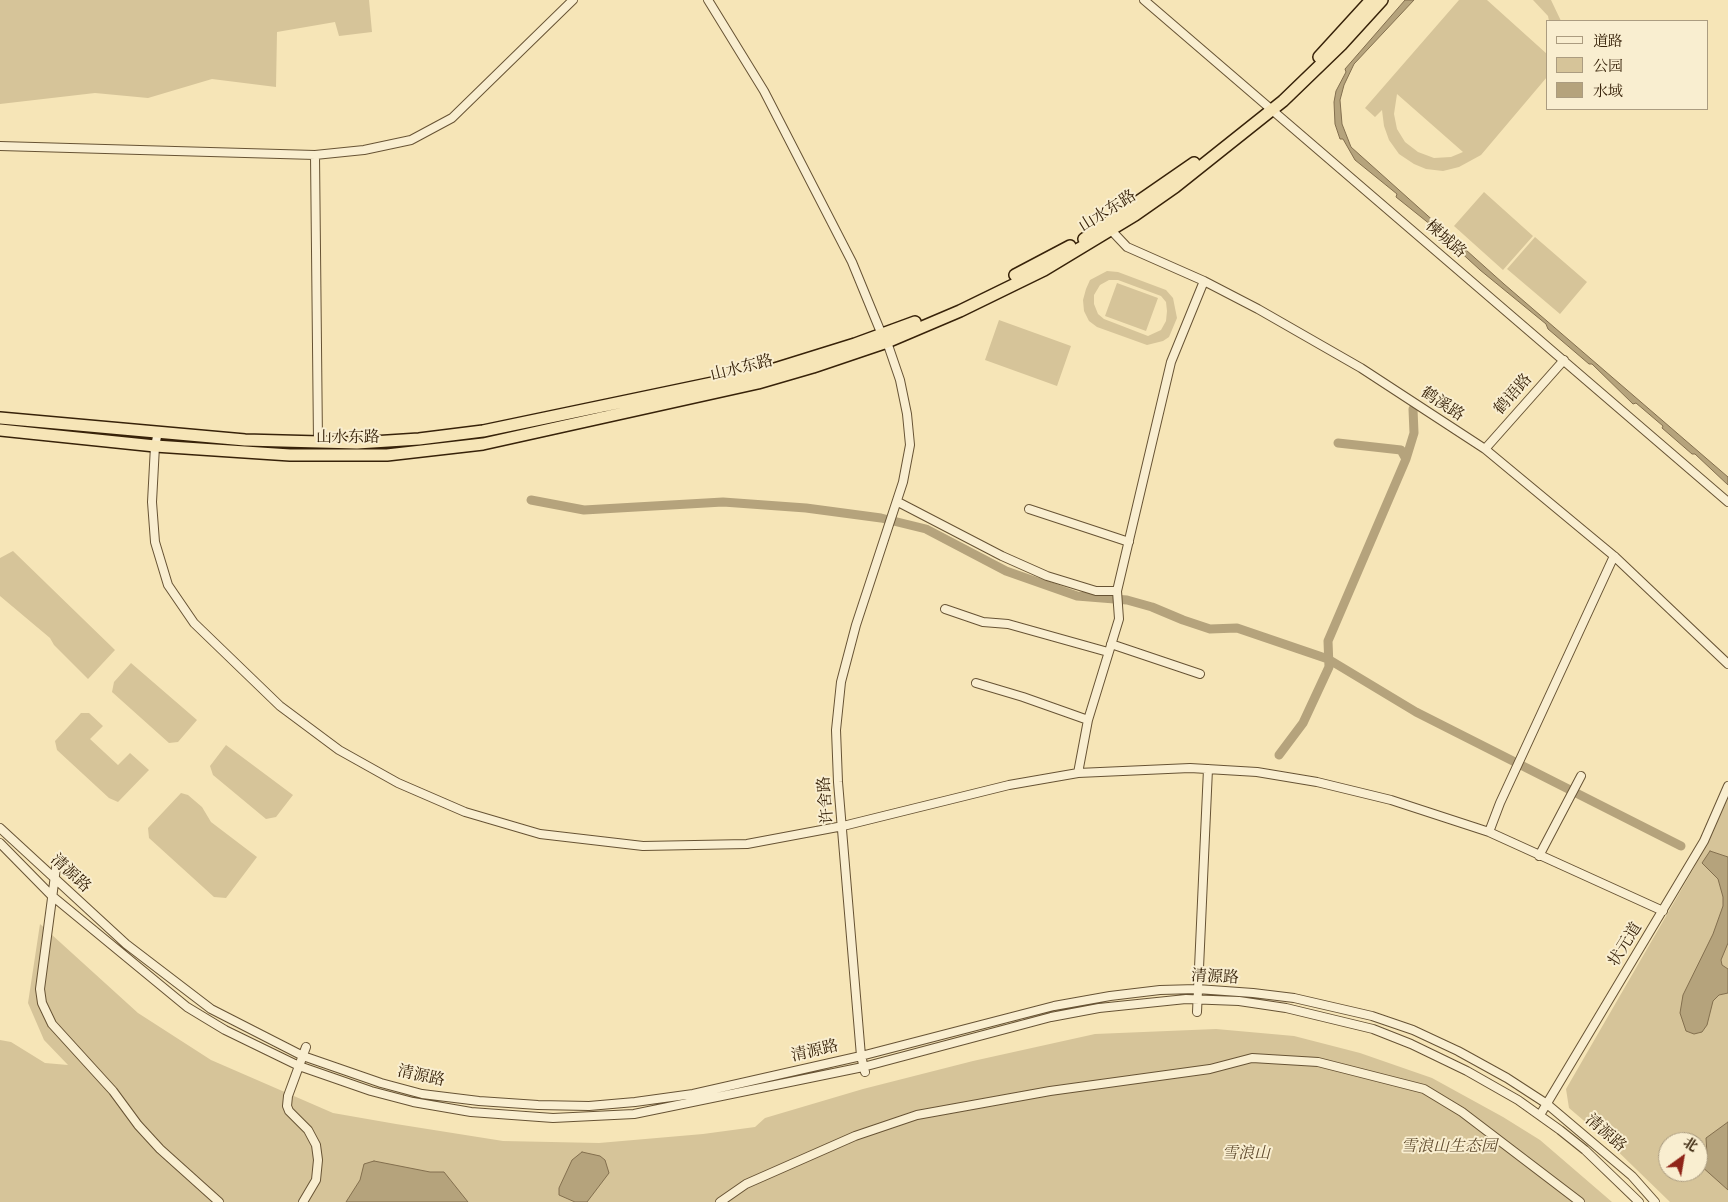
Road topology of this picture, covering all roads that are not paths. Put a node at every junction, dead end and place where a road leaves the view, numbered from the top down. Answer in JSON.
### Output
{"nodes":[{"id":1,"x":573,"y":0,"type":"edge"},
{"id":2,"x":708,"y":0,"type":"edge"},
{"id":3,"x":1144,"y":0,"type":"edge"},
{"id":4,"x":1371,"y":0,"type":"edge"},
{"id":5,"x":1382,"y":0,"type":"edge"},
{"id":6,"x":1268,"y":108,"type":"junction"},
{"id":7,"x":0,"y":146,"type":"edge"},
{"id":8,"x":314,"y":155,"type":"junction"},
{"id":9,"x":1108,"y":227,"type":"junction"},
{"id":10,"x":1204,"y":281,"type":"junction"},
{"id":11,"x":885,"y":338,"type":"junction"},
{"id":12,"x":1564,"y":360,"type":"junction"},
{"id":13,"x":0,"y":418,"type":"edge"},
{"id":14,"x":0,"y":430,"type":"edge"},
{"id":15,"x":158,"y":432,"type":"junction"},
{"id":16,"x":318,"y":442,"type":"junction"},
{"id":17,"x":155,"y":446,"type":"junction"},
{"id":18,"x":1485,"y":450,"type":"junction"},
{"id":19,"x":1728,"y":502,"type":"edge"},
{"id":20,"x":897,"y":504,"type":"junction"},
{"id":21,"x":1029,"y":509,"type":"dead end"},
{"id":22,"x":1129,"y":542,"type":"junction"},
{"id":23,"x":1614,"y":556,"type":"junction"},
{"id":24,"x":1117,"y":592,"type":"junction"},
{"id":25,"x":946,"y":609,"type":"dead end"},
{"id":26,"x":1109,"y":648,"type":"junction"},
{"id":27,"x":1728,"y":664,"type":"edge"},
{"id":28,"x":1200,"y":674,"type":"dead end"},
{"id":29,"x":976,"y":683,"type":"dead end"},
{"id":30,"x":1088,"y":720,"type":"junction"},
{"id":31,"x":1208,"y":769,"type":"junction"},
{"id":32,"x":1078,"y":773,"type":"junction"},
{"id":33,"x":1581,"y":776,"type":"dead end"},
{"id":34,"x":1728,"y":786,"type":"edge"},
{"id":35,"x":843,"y":826,"type":"junction"},
{"id":36,"x":0,"y":828,"type":"edge"},
{"id":37,"x":1489,"y":832,"type":"junction"},
{"id":38,"x":0,"y":844,"type":"edge"},
{"id":39,"x":1539,"y":856,"type":"junction"},
{"id":40,"x":56,"y":868,"type":"dead end"},
{"id":41,"x":54,"y":879,"type":"junction"},
{"id":42,"x":51,"y":895,"type":"junction"},
{"id":43,"x":1663,"y":911,"type":"junction"},
{"id":44,"x":1197,"y":989,"type":"junction"},
{"id":45,"x":1197,"y":1000,"type":"junction"},
{"id":46,"x":1197,"y":1012,"type":"dead end"},
{"id":47,"x":306,"y":1047,"type":"dead end"},
{"id":48,"x":303,"y":1056,"type":"junction"},
{"id":49,"x":861,"y":1056,"type":"junction"},
{"id":50,"x":299,"y":1066,"type":"junction"},
{"id":51,"x":864,"y":1070,"type":"junction"},
{"id":52,"x":1547,"y":1104,"type":"junction"},
{"id":53,"x":1540,"y":1115,"type":"junction"},
{"id":54,"x":219,"y":1202,"type":"edge"},
{"id":55,"x":303,"y":1202,"type":"edge"},
{"id":56,"x":720,"y":1202,"type":"edge"},
{"id":57,"x":1580,"y":1202,"type":"edge"},
{"id":58,"x":1639,"y":1202,"type":"edge"},
{"id":59,"x":1656,"y":1202,"type":"edge"}],
"edges":[{"from":1,"to":8,"type":"street"},
{"from":2,"to":11,"type":"street","name":"许舍路"},
{"from":3,"to":6,"type":"street","name":"楝城路"},
{"from":4,"to":6,"type":"highway","name":"山水东路"},
{"from":5,"to":6,"type":"highway","name":"山水东路"},
{"from":6,"to":9,"type":"highway","name":"山水东路"},
{"from":6,"to":12,"type":"street","name":"楝城路"},
{"from":7,"to":8,"type":"street"},
{"from":8,"to":16,"type":"street"},
{"from":9,"to":10,"type":"street","name":"鹤溪路"},
{"from":9,"to":11,"type":"highway","name":"山水东路"},
{"from":10,"to":18,"type":"street","name":"鹤溪路"},
{"from":10,"to":22,"type":"street"},
{"from":11,"to":16,"type":"highway","name":"山水东路"},
{"from":11,"to":17,"type":"highway","name":"山水东路"},
{"from":11,"to":20,"type":"street","name":"许舍路"},
{"from":12,"to":18,"type":"street","name":"鹤语路"},
{"from":12,"to":19,"type":"street","name":"楝城路"},
{"from":13,"to":15,"type":"highway","name":"山水东路"},
{"from":14,"to":17,"type":"highway","name":"山水东路"},
{"from":15,"to":16,"type":"highway","name":"山水东路"},
{"from":15,"to":17,"type":"street"},
{"from":17,"to":35,"type":"street"},
{"from":18,"to":23,"type":"street","name":"鹤溪路"},
{"from":20,"to":24,"type":"street"},
{"from":20,"to":35,"type":"street","name":"许舍路"},
{"from":21,"to":22,"type":"street"},
{"from":22,"to":24,"type":"street"},
{"from":23,"to":27,"type":"street","name":"鹤溪路"},
{"from":23,"to":37,"type":"street"},
{"from":24,"to":26,"type":"street"},
{"from":25,"to":26,"type":"street"},
{"from":26,"to":28,"type":"street"},
{"from":26,"to":30,"type":"street"},
{"from":29,"to":30,"type":"street"},
{"from":30,"to":32,"type":"street"},
{"from":31,"to":32,"type":"street"},
{"from":31,"to":37,"type":"street"},
{"from":31,"to":44,"type":"street"},
{"from":32,"to":35,"type":"street"},
{"from":33,"to":39,"type":"street"},
{"from":34,"to":43,"type":"street","name":"状元道"},
{"from":35,"to":49,"type":"street","name":"许舍路"},
{"from":36,"to":41,"type":"street","name":"清源路"},
{"from":37,"to":39,"type":"street"},
{"from":38,"to":42,"type":"street","name":"清源路"},
{"from":39,"to":43,"type":"street"},
{"from":40,"to":41,"type":"street"},
{"from":41,"to":42,"type":"street"},
{"from":41,"to":48,"type":"street","name":"清源路"},
{"from":42,"to":50,"type":"street","name":"清源路"},
{"from":42,"to":54,"type":"street"},
{"from":43,"to":52,"type":"street","name":"状元道"},
{"from":44,"to":45,"type":"street"},
{"from":44,"to":49,"type":"street","name":"清源路"},
{"from":44,"to":52,"type":"street","name":"清源路"},
{"from":45,"to":46,"type":"street"},
{"from":45,"to":51,"type":"street","name":"清源路"},
{"from":45,"to":53,"type":"street","name":"清源路"},
{"from":47,"to":48,"type":"street"},
{"from":48,"to":49,"type":"street","name":"清源路"},
{"from":48,"to":50,"type":"street"},
{"from":49,"to":51,"type":"street","name":"许舍路"},
{"from":50,"to":51,"type":"street","name":"清源路"},
{"from":50,"to":55,"type":"street"},
{"from":52,"to":53,"type":"street","name":"状元道"},
{"from":52,"to":59,"type":"street","name":"清源路"},
{"from":53,"to":58,"type":"street","name":"清源路"},
{"from":56,"to":57,"type":"street"}]}
